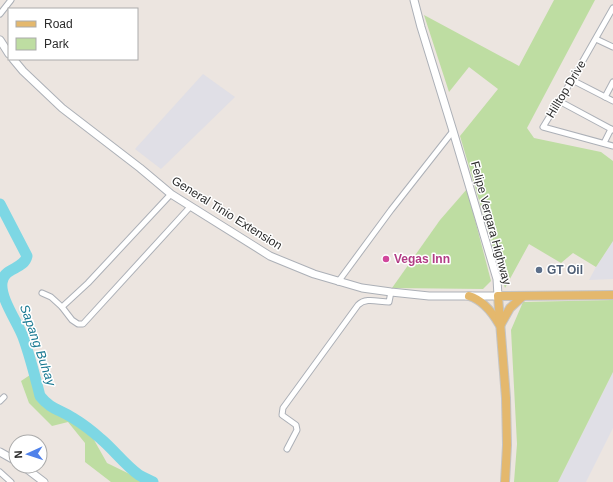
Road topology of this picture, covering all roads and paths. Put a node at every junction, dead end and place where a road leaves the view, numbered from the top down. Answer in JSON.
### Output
{"nodes":[{"id":1,"x":11,"y":0,"type":"edge"},
{"id":2,"x":414,"y":0,"type":"edge"},
{"id":3,"x":613,"y":9,"type":"edge"},
{"id":4,"x":0,"y":14,"type":"edge"},
{"id":5,"x":596,"y":39,"type":"junction"},
{"id":6,"x":0,"y":40,"type":"edge"},
{"id":7,"x":613,"y":47,"type":"edge"},
{"id":8,"x":8,"y":52,"type":"edge"},
{"id":9,"x":14,"y":60,"type":"edge"},
{"id":10,"x":572,"y":80,"type":"junction"},
{"id":11,"x":613,"y":82,"type":"edge"},
{"id":12,"x":605,"y":97,"type":"junction"},
{"id":13,"x":559,"y":101,"type":"junction"},
{"id":14,"x":613,"y":101,"type":"edge"},
{"id":15,"x":612,"y":129,"type":"edge"},
{"id":16,"x":453,"y":131,"type":"junction"},
{"id":17,"x":604,"y":143,"type":"junction"},
{"id":18,"x":613,"y":146,"type":"edge"},
{"id":19,"x":171,"y":194,"type":"junction"},
{"id":20,"x":190,"y":207,"type":"junction"},
{"id":21,"x":338,"y":282,"type":"junction"},
{"id":22,"x":391,"y":292,"type":"junction"},
{"id":23,"x":42,"y":293,"type":"dead end"},
{"id":24,"x":613,"y":295,"type":"edge"},
{"id":25,"x":469,"y":296,"type":"junction"},
{"id":26,"x":498,"y":296,"type":"junction"},
{"id":27,"x":522,"y":297,"type":"junction"},
{"id":28,"x":62,"y":307,"type":"junction"},
{"id":29,"x":500,"y":327,"type":"junction"},
{"id":30,"x":287,"y":449,"type":"dead end"},
{"id":31,"x":0,"y":472,"type":"edge"},
{"id":32,"x":34,"y":474,"type":"edge"},
{"id":33,"x":11,"y":482,"type":"edge"},
{"id":34,"x":44,"y":482,"type":"edge"},
{"id":35,"x":505,"y":482,"type":"edge"}],
"edges":[{"from":1,"to":4,"type":"street"},
{"from":2,"to":16,"type":"street","name":"Felipe Vergara Highway"},
{"from":3,"to":5,"type":"street","name":"Hilltop Drive"},
{"from":5,"to":7,"type":"street"},
{"from":5,"to":10,"type":"street","name":"Hilltop Drive"},
{"from":6,"to":8,"type":"street"},
{"from":9,"to":19,"type":"street","name":"General Tinio Extension"},
{"from":10,"to":12,"type":"street"},
{"from":10,"to":13,"type":"street","name":"Hilltop Drive"},
{"from":11,"to":12,"type":"street"},
{"from":12,"to":14,"type":"street"},
{"from":13,"to":15,"type":"street"},
{"from":13,"to":17,"type":"street","name":"Hilltop Drive"},
{"from":15,"to":17,"type":"street"},
{"from":16,"to":21,"type":"street"},
{"from":16,"to":26,"type":"street","name":"Felipe Vergara Highway"},
{"from":17,"to":18,"type":"street","name":"Hilltop Drive"},
{"from":19,"to":20,"type":"street","name":"General Tinio Extension"},
{"from":19,"to":28,"type":"street"},
{"from":20,"to":21,"type":"street","name":"General Tinio Extension"},
{"from":20,"to":28,"type":"street"},
{"from":21,"to":22,"type":"street","name":"General Tinio Extension"},
{"from":22,"to":25,"type":"street","name":"General Tinio Extension"},
{"from":22,"to":30,"type":"street"},
{"from":23,"to":28,"type":"street"},
{"from":24,"to":27,"type":"main road","name":"General Tinio Extension"},
{"from":25,"to":26,"type":"street","name":"General Tinio Extension"},
{"from":25,"to":29,"type":"main road"},
{"from":26,"to":27,"type":"main road","name":"General Tinio Extension"},
{"from":26,"to":29,"type":"main road","name":"Felipe Vergara Highway"},
{"from":27,"to":29,"type":"main road"},
{"from":29,"to":35,"type":"main road","name":"Felipe Vergara Highway"},
{"from":31,"to":33,"type":"street"},
{"from":32,"to":34,"type":"street"}]}
